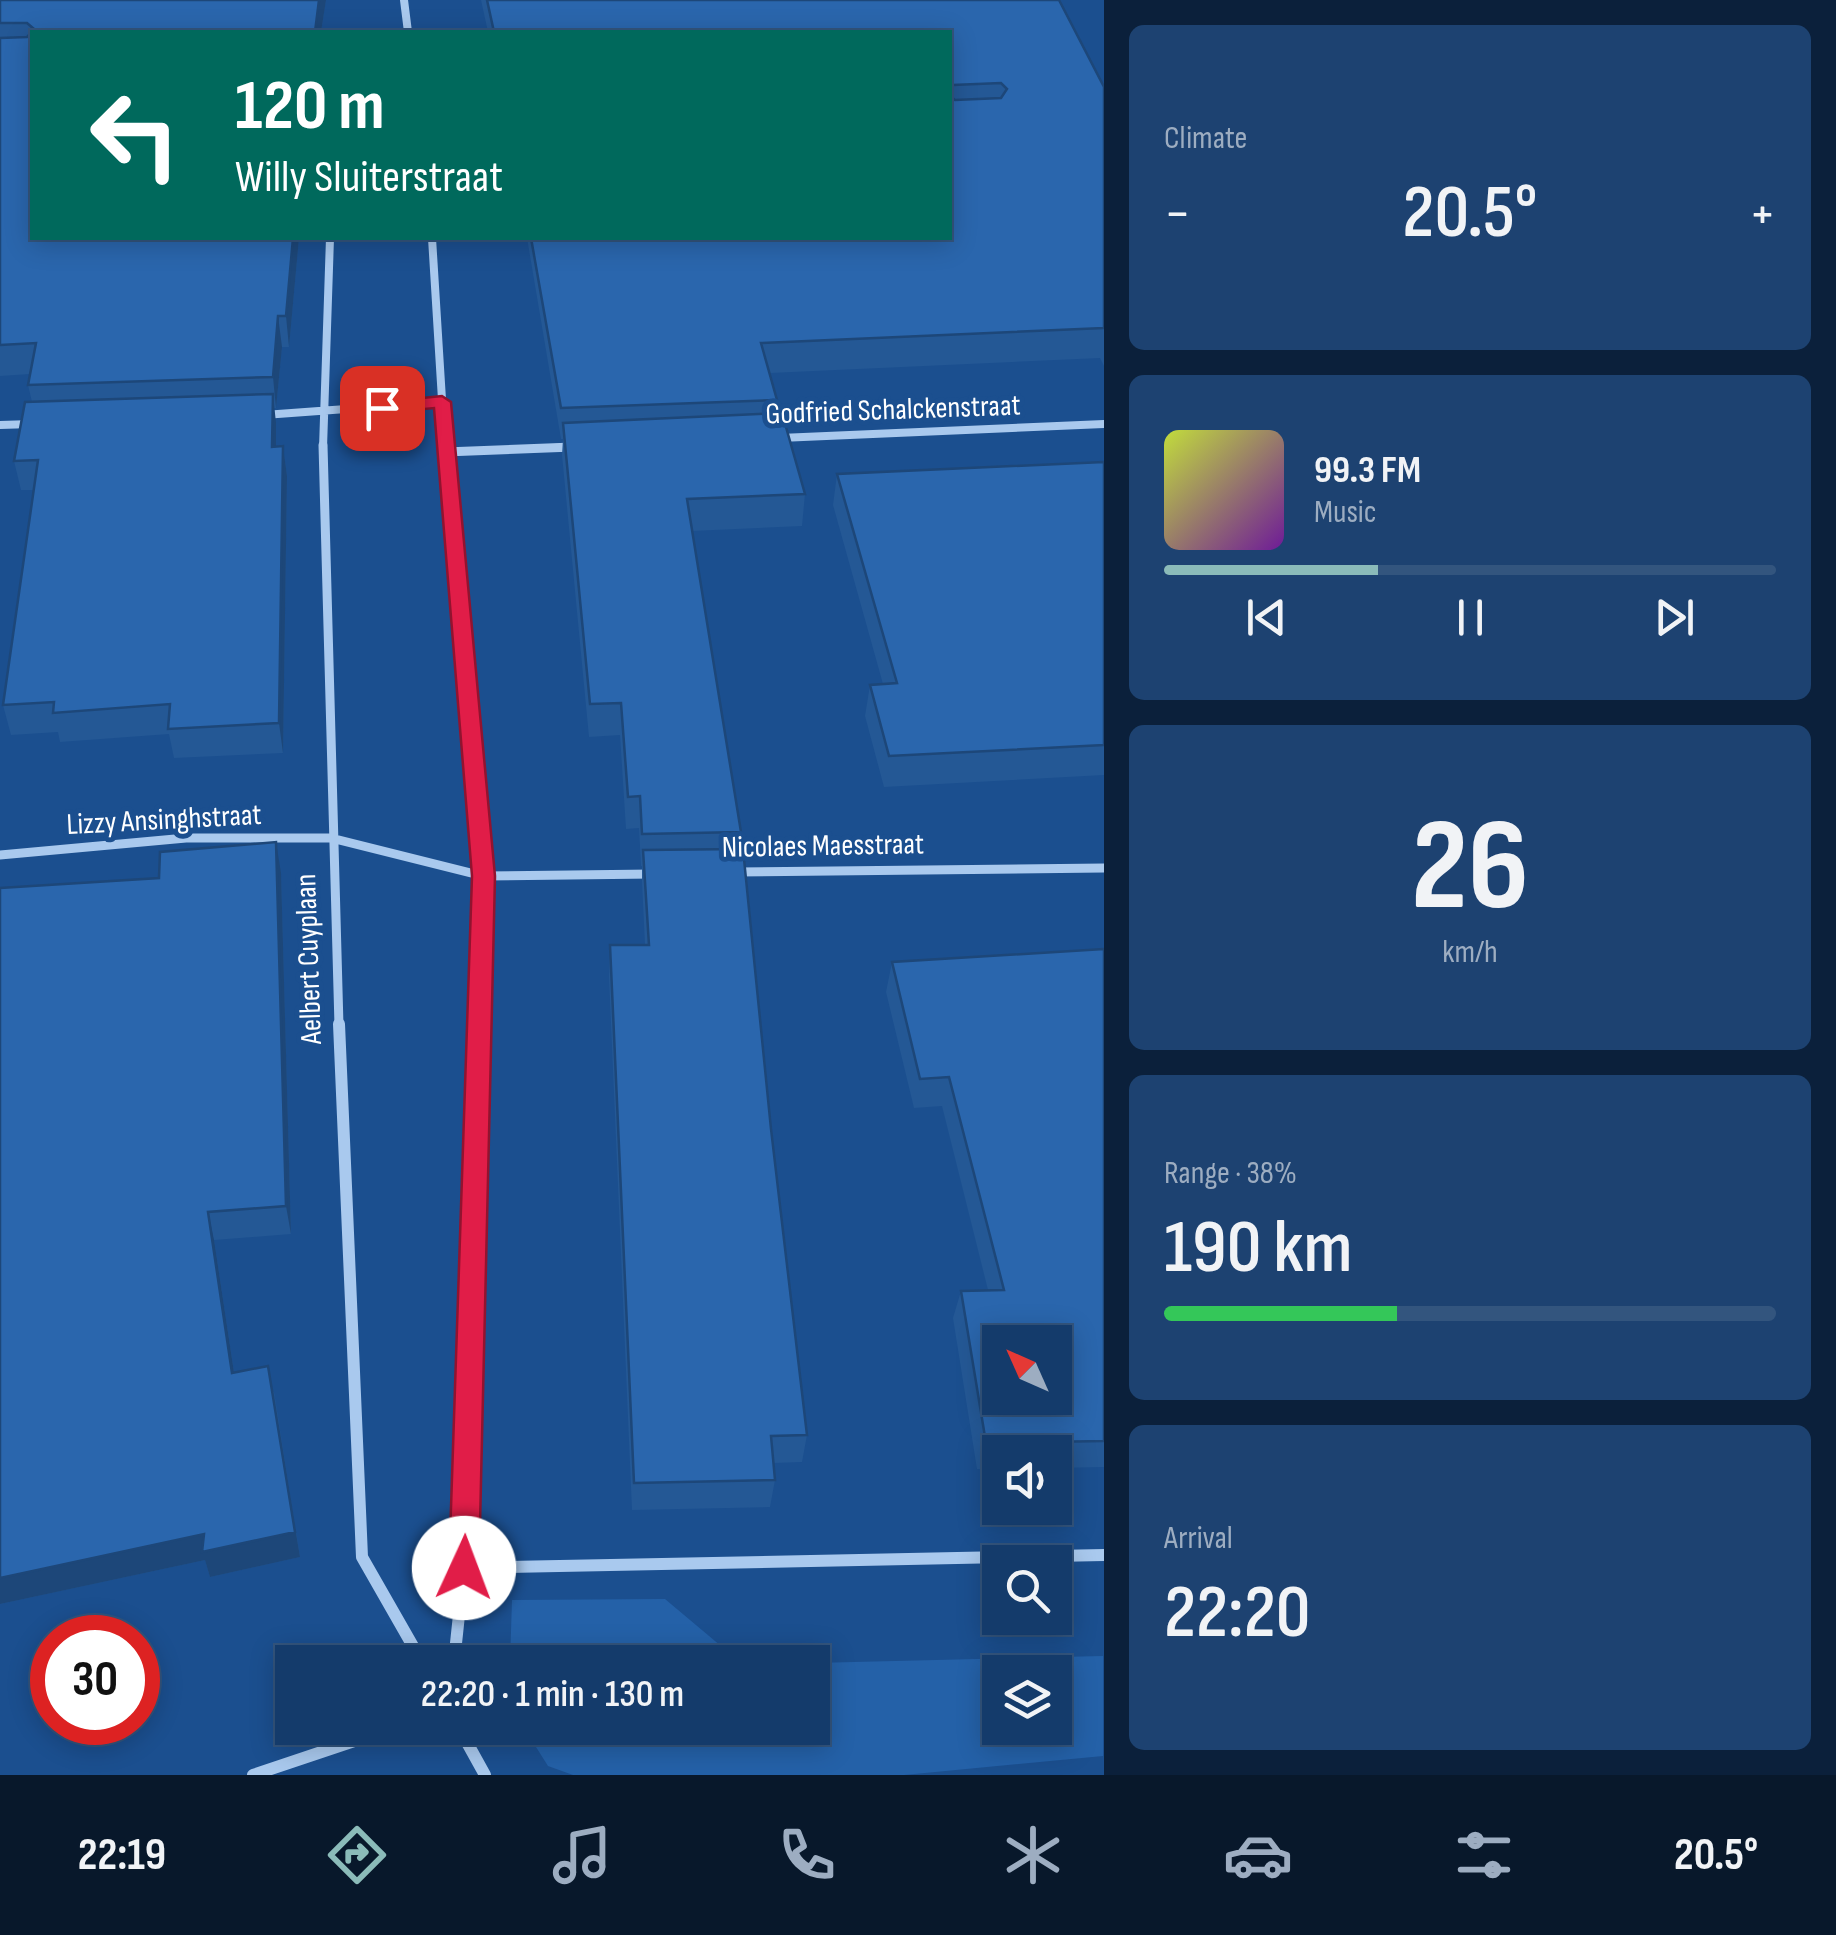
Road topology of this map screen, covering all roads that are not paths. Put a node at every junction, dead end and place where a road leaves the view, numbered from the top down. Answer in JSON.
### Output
{"nodes":[{"id":1,"x":404,"y":0,"type":"edge"},
{"id":2,"x":408,"y":30,"type":"edge"},
{"id":3,"x":330,"y":240,"type":"edge"},
{"id":4,"x":432,"y":240,"type":"edge"},
{"id":5,"x":442,"y":402,"type":"junction"},
{"id":6,"x":322,"y":414,"type":"junction"},
{"id":7,"x":247,"y":416,"type":"edge"},
{"id":8,"x":51,"y":423,"type":"edge"},
{"id":9,"x":1104,"y":424,"type":"edge"},
{"id":10,"x":0,"y":425,"type":"edge"},
{"id":11,"x":760,"y":438,"type":"edge"},
{"id":12,"x":583,"y":446,"type":"edge"},
{"id":13,"x":445,"y":452,"type":"junction"},
{"id":14,"x":331,"y":838,"type":"junction"},
{"id":15,"x":0,"y":855,"type":"edge"},
{"id":16,"x":1104,"y":868,"type":"edge"},
{"id":17,"x":730,"y":872,"type":"edge"},
{"id":18,"x":673,"y":873,"type":"edge"},
{"id":19,"x":483,"y":876,"type":"junction"},
{"id":20,"x":1104,"y":1555,"type":"edge"},
{"id":21,"x":464,"y":1568,"type":"junction"},
{"id":22,"x":412,"y":1645,"type":"edge"},
{"id":23,"x":456,"y":1645,"type":"edge"},
{"id":24,"x":343,"y":1745,"type":"edge"},
{"id":25,"x":468,"y":1745,"type":"edge"},
{"id":26,"x":254,"y":1775,"type":"edge"},
{"id":27,"x":485,"y":1775,"type":"edge"}],
"edges":[{"from":1,"to":2,"type":"street"},
{"from":3,"to":6,"type":"street","name":"Aelbert Cuyplaan"},
{"from":4,"to":5,"type":"street"},
{"from":5,"to":6,"type":"street"},
{"from":5,"to":13,"type":"street"},
{"from":6,"to":7,"type":"street"},
{"from":6,"to":14,"type":"street","name":"Aelbert Cuyplaan"},
{"from":8,"to":10,"type":"street"},
{"from":9,"to":11,"type":"street","name":"Godfried Schalckenstraat"},
{"from":12,"to":13,"type":"street"},
{"from":13,"to":19,"type":"street"},
{"from":14,"to":15,"type":"street","name":"Lizzy Ansinghstraat"},
{"from":14,"to":19,"type":"street","name":"Lizzy Ansinghstraat"},
{"from":14,"to":22,"type":"street","name":"Aelbert Cuyplaan"},
{"from":16,"to":17,"type":"street","name":"Nicolaes Maesstraat"},
{"from":18,"to":19,"type":"street"},
{"from":19,"to":21,"type":"street"},
{"from":20,"to":21,"type":"street"},
{"from":21,"to":23,"type":"street"},
{"from":24,"to":26,"type":"street"},
{"from":25,"to":27,"type":"street"}]}
